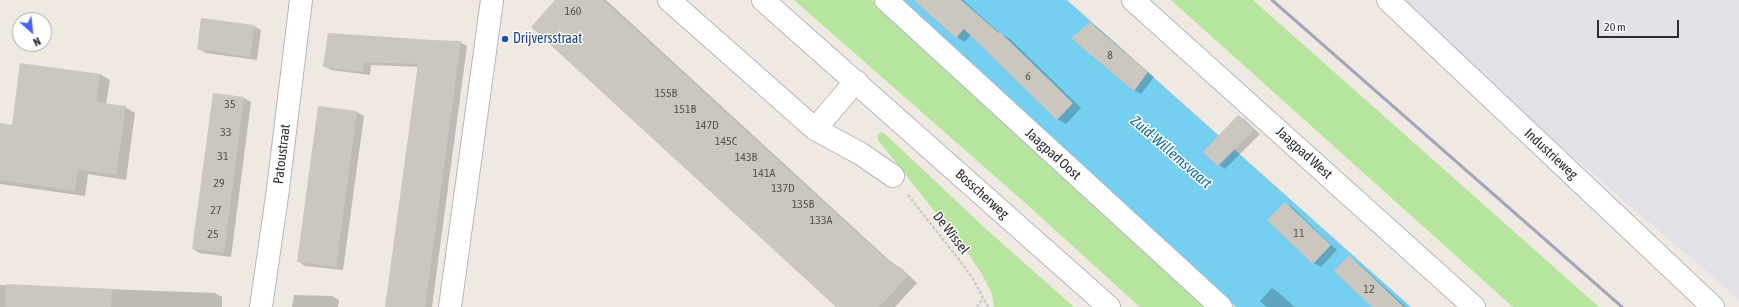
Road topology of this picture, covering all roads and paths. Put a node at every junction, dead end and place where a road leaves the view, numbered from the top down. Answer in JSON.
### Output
{"nodes":[{"id":1,"x":301,"y":0,"type":"edge"},
{"id":2,"x":492,"y":0,"type":"edge"},
{"id":3,"x":669,"y":0,"type":"edge"},
{"id":4,"x":763,"y":0,"type":"edge"},
{"id":5,"x":886,"y":0,"type":"edge"},
{"id":6,"x":1133,"y":0,"type":"edge"},
{"id":7,"x":1388,"y":0,"type":"edge"},
{"id":8,"x":856,"y":81,"type":"junction"},
{"id":9,"x":814,"y":129,"type":"junction"},
{"id":10,"x":893,"y":176,"type":"joint"},
{"id":11,"x":983,"y":297,"type":"junction"},
{"id":12,"x":261,"y":307,"type":"edge"},
{"id":13,"x":450,"y":307,"type":"edge"},
{"id":14,"x":977,"y":307,"type":"edge"},
{"id":15,"x":988,"y":307,"type":"edge"},
{"id":16,"x":1109,"y":307,"type":"edge"},
{"id":17,"x":1222,"y":307,"type":"edge"},
{"id":18,"x":1474,"y":307,"type":"edge"},
{"id":19,"x":1713,"y":307,"type":"edge"}],
"edges":[{"from":1,"to":12,"type":"street","name":"Patoustraat"},
{"from":2,"to":13,"type":"street"},
{"from":3,"to":9,"type":"street"},
{"from":4,"to":8,"type":"street","name":"Bosscherweg"},
{"from":5,"to":17,"type":"street","name":"Jaagpad Oost"},
{"from":6,"to":18,"type":"street","name":"Jaagpad West"},
{"from":7,"to":19,"type":"street","name":"Industrieweg"},
{"from":8,"to":9,"type":"street"},
{"from":8,"to":16,"type":"street","name":"Bosscherweg"},
{"from":9,"to":10,"type":"street"},
{"from":10,"to":11,"type":"path","name":"De Wissel"},
{"from":11,"to":14,"type":"path"},
{"from":11,"to":15,"type":"path","name":"De Wissel"}]}
